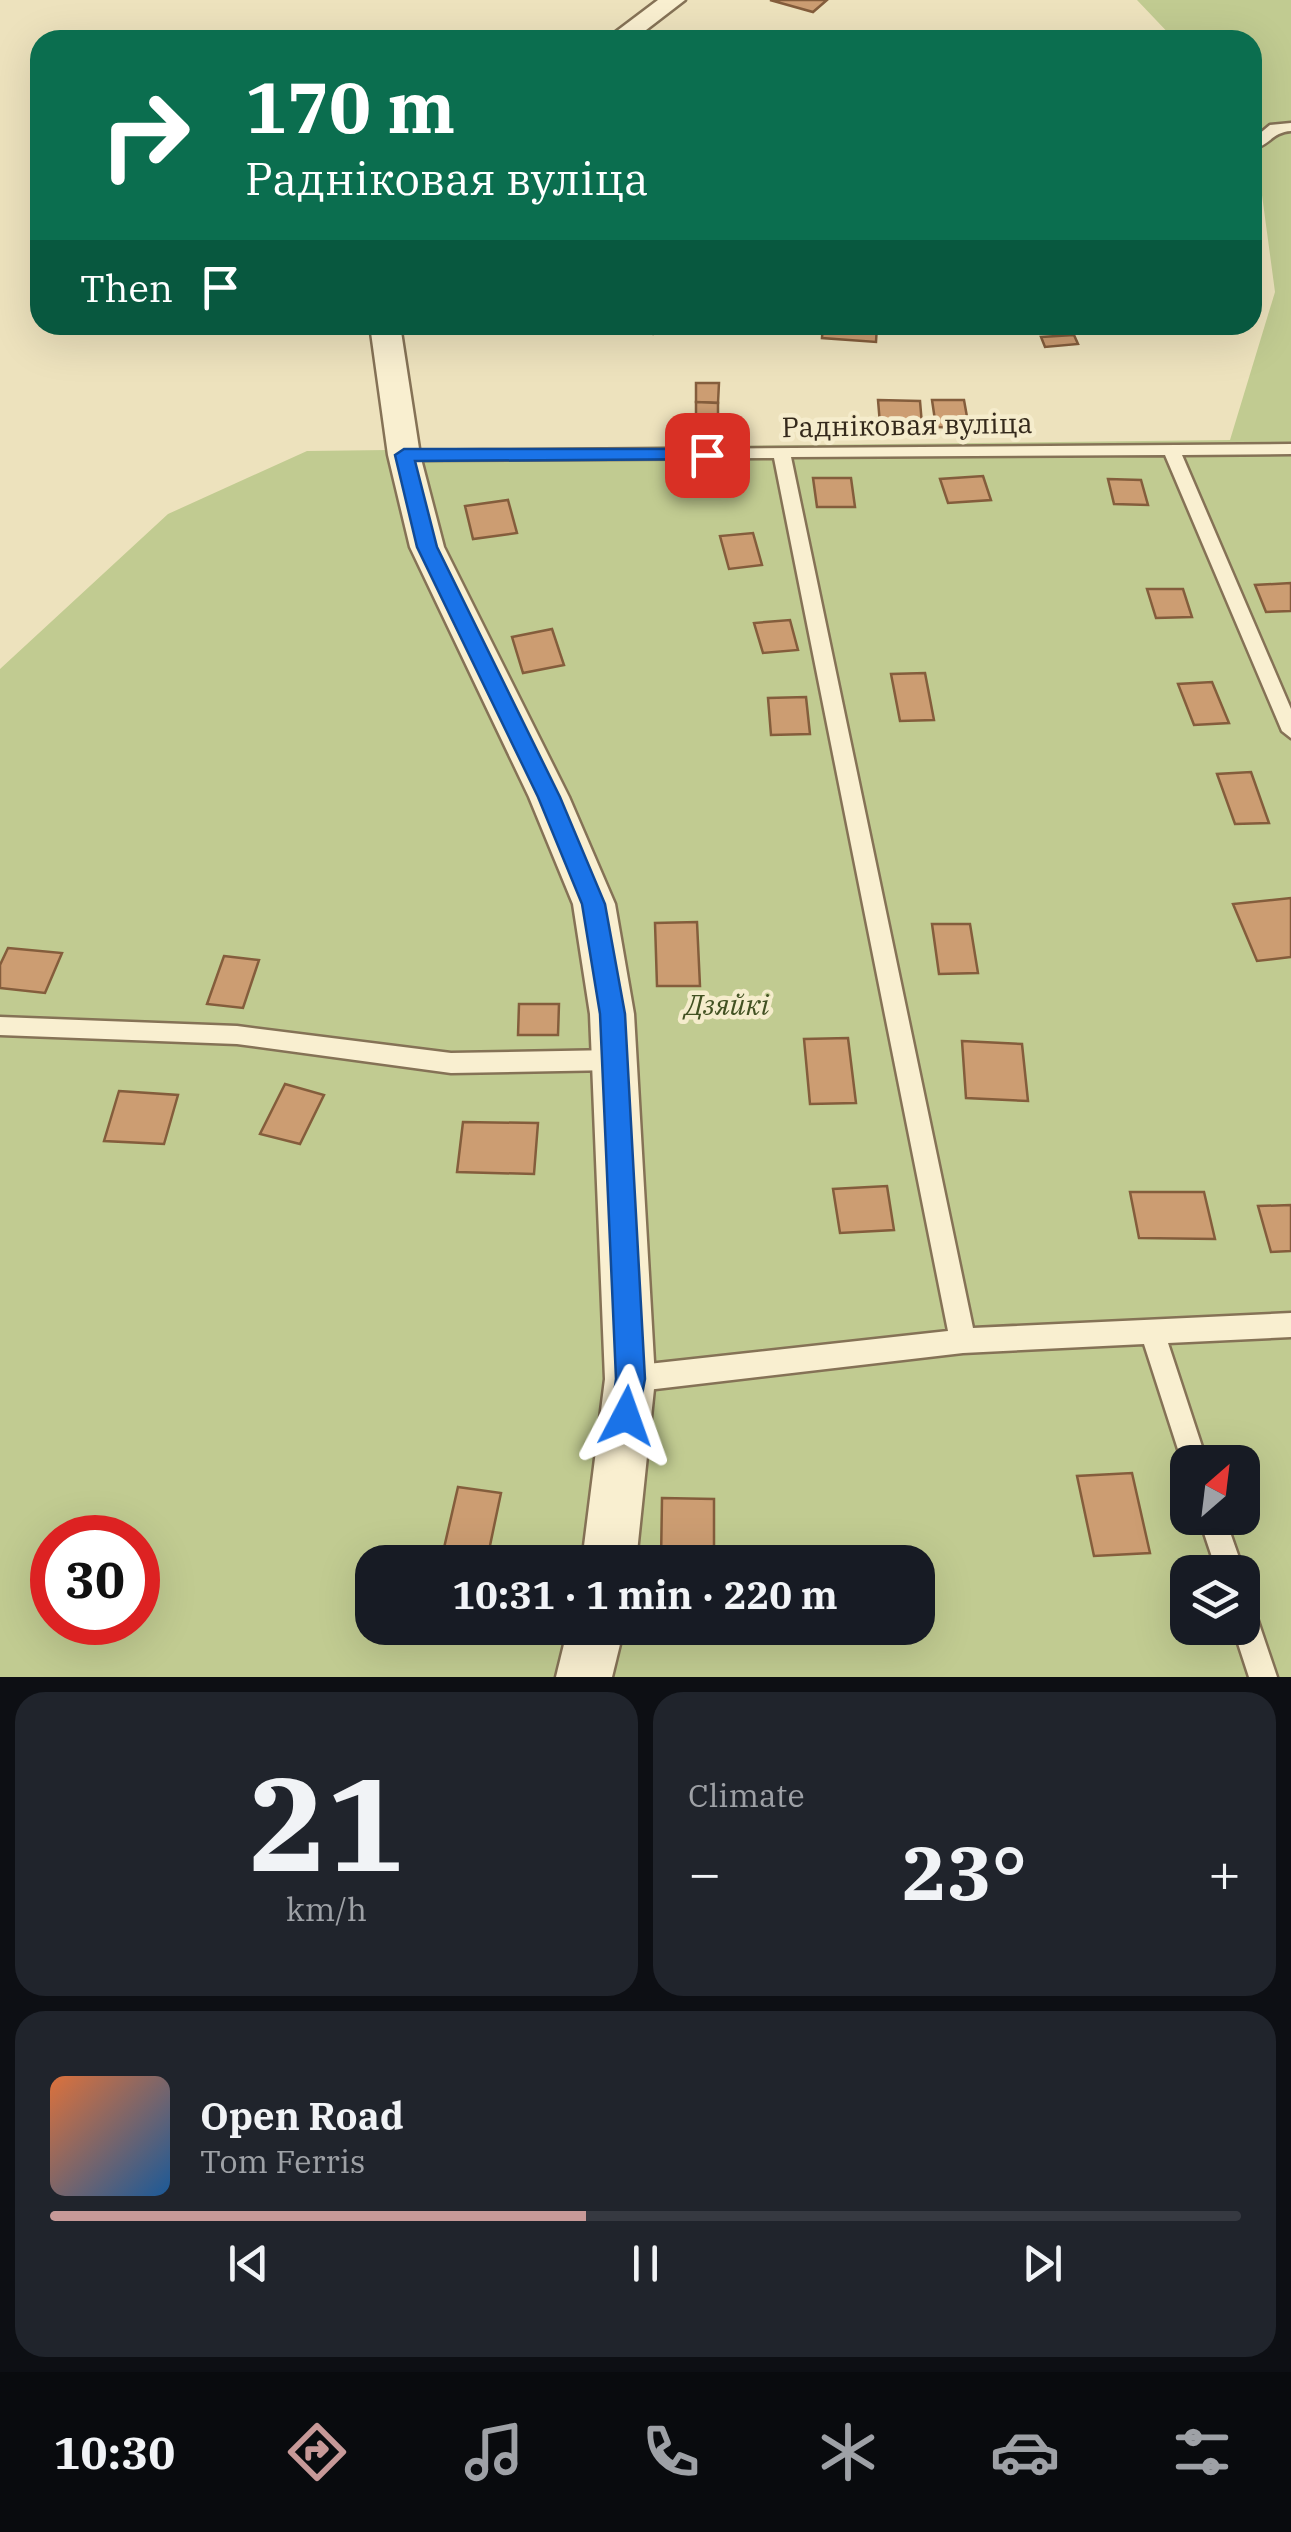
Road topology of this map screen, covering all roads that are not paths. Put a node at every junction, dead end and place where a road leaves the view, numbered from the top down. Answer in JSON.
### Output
{"nodes":[{"id":1,"x":674,"y":0,"type":"edge"},
{"id":2,"x":631,"y":30,"type":"edge"},
{"id":3,"x":1291,"y":128,"type":"edge"},
{"id":4,"x":1262,"y":139,"type":"edge"},
{"id":5,"x":386,"y":335,"type":"edge"},
{"id":6,"x":1171,"y":449,"type":"junction"},
{"id":7,"x":1291,"y":449,"type":"edge"},
{"id":8,"x":404,"y":455,"type":"junction"},
{"id":9,"x":782,"y":455,"type":"junction"},
{"id":10,"x":1291,"y":731,"type":"edge"},
{"id":11,"x":0,"y":1026,"type":"edge"},
{"id":12,"x":614,"y":1060,"type":"junction"},
{"id":13,"x":1291,"y":1326,"type":"edge"},
{"id":14,"x":1153,"y":1334,"type":"junction"},
{"id":15,"x":963,"y":1341,"type":"junction"},
{"id":16,"x":630,"y":1379,"type":"junction"},
{"id":17,"x":1189,"y":1445,"type":"edge"},
{"id":18,"x":611,"y":1545,"type":"edge"},
{"id":19,"x":592,"y":1645,"type":"edge"},
{"id":20,"x":1252,"y":1645,"type":"edge"},
{"id":21,"x":584,"y":1677,"type":"edge"},
{"id":22,"x":1263,"y":1677,"type":"edge"}],
"edges":[{"from":1,"to":2,"type":"street"},
{"from":3,"to":4,"type":"lane"},
{"from":5,"to":8,"type":"street"},
{"from":6,"to":7,"type":"lane","name":"Радніковая вуліца"},
{"from":6,"to":9,"type":"lane","name":"Радніковая вуліца"},
{"from":6,"to":10,"type":"lane"},
{"from":8,"to":9,"type":"lane","name":"Радніковая вуліца"},
{"from":8,"to":12,"type":"street"},
{"from":9,"to":15,"type":"lane"},
{"from":11,"to":12,"type":"lane"},
{"from":12,"to":16,"type":"street"},
{"from":13,"to":14,"type":"lane"},
{"from":14,"to":15,"type":"lane"},
{"from":14,"to":17,"type":"lane"},
{"from":15,"to":16,"type":"lane"},
{"from":16,"to":18,"type":"street"},
{"from":19,"to":21,"type":"street"},
{"from":20,"to":22,"type":"lane"}]}
